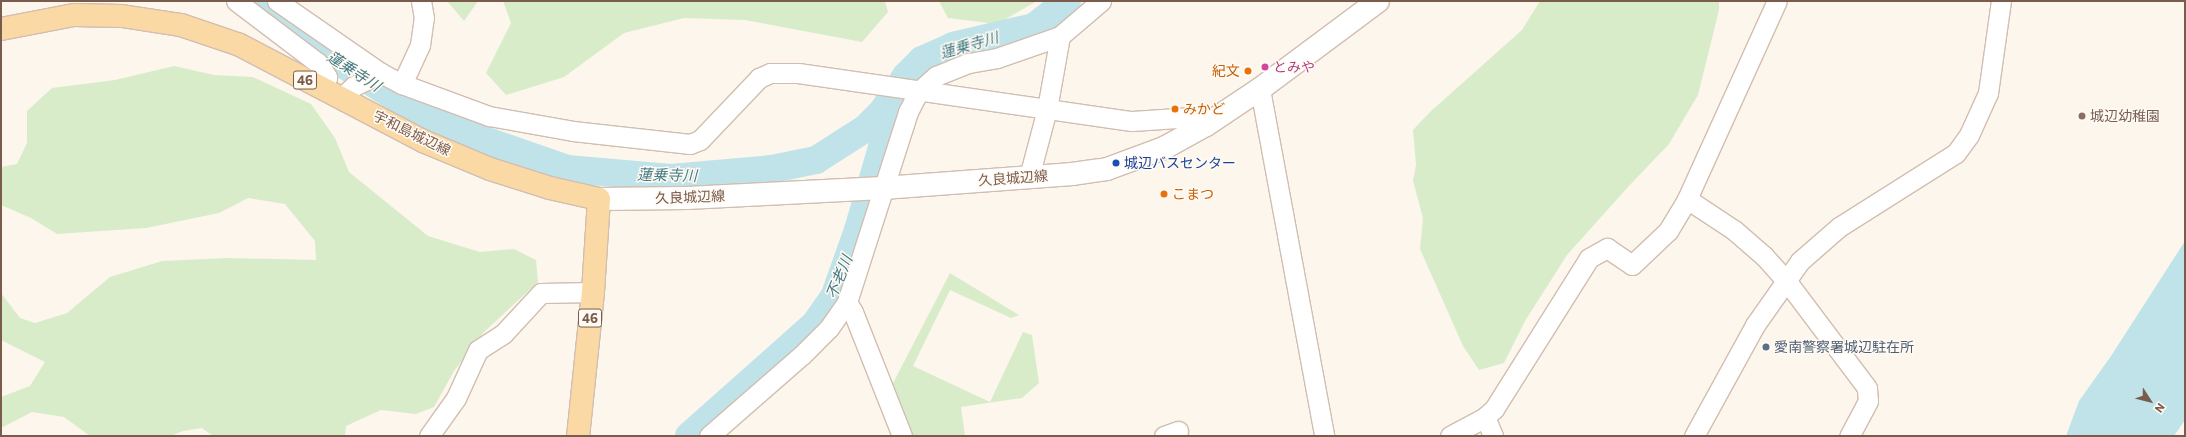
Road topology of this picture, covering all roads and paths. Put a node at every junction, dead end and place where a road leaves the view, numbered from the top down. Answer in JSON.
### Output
{"nodes":[{"id":1,"x":236,"y":1,"type":"edge"},
{"id":2,"x":277,"y":1,"type":"edge"},
{"id":3,"x":421,"y":1,"type":"edge"},
{"id":4,"x":1101,"y":1,"type":"edge"},
{"id":5,"x":1378,"y":1,"type":"edge"},
{"id":6,"x":1777,"y":1,"type":"edge"},
{"id":7,"x":2001,"y":1,"type":"edge"},
{"id":8,"x":1,"y":29,"type":"edge"},
{"id":9,"x":1060,"y":36,"type":"junction"},
{"id":10,"x":381,"y":73,"type":"junction"},
{"id":11,"x":402,"y":84,"type":"junction"},
{"id":12,"x":1260,"y":89,"type":"junction"},
{"id":13,"x":918,"y":92,"type":"junction"},
{"id":14,"x":333,"y":94,"type":"junction"},
{"id":15,"x":1047,"y":109,"type":"junction"},
{"id":16,"x":1206,"y":125,"type":"junction"},
{"id":17,"x":1029,"y":177,"type":"junction"},
{"id":18,"x":883,"y":188,"type":"junction"},
{"id":19,"x":599,"y":199,"type":"junction"},
{"id":20,"x":1687,"y":199,"type":"junction"},
{"id":21,"x":1785,"y":279,"type":"junction"},
{"id":22,"x":593,"y":292,"type":"junction"},
{"id":23,"x":847,"y":302,"type":"junction"},
{"id":24,"x":1485,"y":417,"type":"junction"},
{"id":25,"x":718,"y":432,"type":"edge"},
{"id":26,"x":429,"y":436,"type":"edge"},
{"id":27,"x":578,"y":436,"type":"edge"},
{"id":28,"x":902,"y":436,"type":"edge"},
{"id":29,"x":1324,"y":436,"type":"edge"},
{"id":30,"x":1450,"y":436,"type":"edge"},
{"id":31,"x":1493,"y":436,"type":"edge"},
{"id":32,"x":1694,"y":436,"type":"edge"},
{"id":33,"x":1849,"y":436,"type":"edge"}],
"edges":[{"from":1,"to":14,"type":"street"},
{"from":2,"to":10,"type":"street"},
{"from":3,"to":11,"type":"street"},
{"from":4,"to":9,"type":"street"},
{"from":5,"to":12,"type":"main road","name":"久良城辺線"},
{"from":6,"to":20,"type":"street"},
{"from":7,"to":21,"type":"street"},
{"from":8,"to":14,"type":"main road","name":"宇和島城辺線","number":"46"},
{"from":9,"to":13,"type":"street"},
{"from":9,"to":15,"type":"street"},
{"from":10,"to":11,"type":"street"},
{"from":10,"to":14,"type":"street"},
{"from":11,"to":13,"type":"street"},
{"from":12,"to":16,"type":"main road","name":"久良城辺線"},
{"from":12,"to":29,"type":"street"},
{"from":13,"to":15,"type":"street"},
{"from":13,"to":18,"type":"street"},
{"from":14,"to":19,"type":"main road","name":"宇和島城辺線","number":"46"},
{"from":15,"to":16,"type":"street"},
{"from":15,"to":17,"type":"street"},
{"from":16,"to":17,"type":"main road","name":"久良城辺線"},
{"from":17,"to":18,"type":"main road","name":"久良城辺線"},
{"from":18,"to":19,"type":"main road","name":"久良城辺線"},
{"from":18,"to":23,"type":"street"},
{"from":19,"to":22,"type":"main road","number":"46"},
{"from":20,"to":21,"type":"street"},
{"from":20,"to":24,"type":"street"},
{"from":21,"to":32,"type":"street"},
{"from":21,"to":33,"type":"street"},
{"from":22,"to":26,"type":"street"},
{"from":22,"to":27,"type":"main road","number":"46"},
{"from":23,"to":25,"type":"street"},
{"from":23,"to":28,"type":"street"},
{"from":24,"to":30,"type":"street"},
{"from":24,"to":31,"type":"street"}]}
